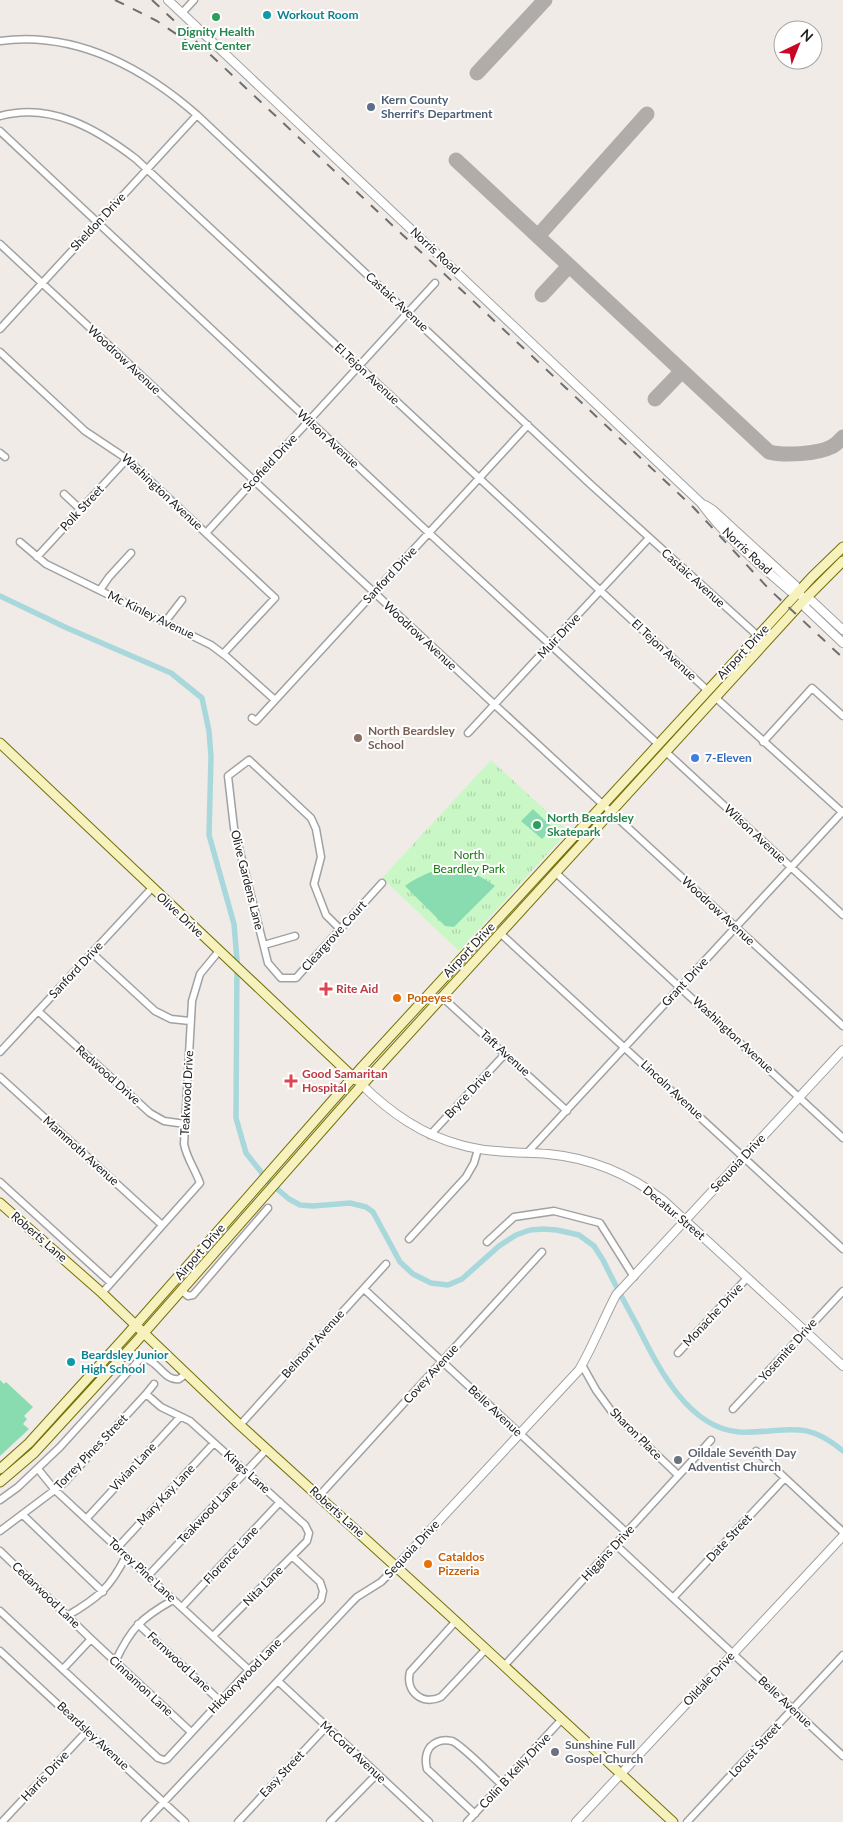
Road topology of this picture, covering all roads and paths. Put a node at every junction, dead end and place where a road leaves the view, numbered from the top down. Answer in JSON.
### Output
{"nodes":[{"id":1,"x":168,"y":0,"type":"edge"},
{"id":2,"x":194,"y":0,"type":"edge"},
{"id":3,"x":182,"y":13,"type":"junction"},
{"id":4,"x":0,"y":41,"type":"edge"},
{"id":5,"x":197,"y":115,"type":"junction"},
{"id":6,"x":0,"y":116,"type":"edge"},
{"id":7,"x":0,"y":131,"type":"edge"},
{"id":8,"x":147,"y":169,"type":"junction"},
{"id":9,"x":98,"y":223,"type":"junction"},
{"id":10,"x":0,"y":244,"type":"edge"},
{"id":11,"x":42,"y":283,"type":"junction"},
{"id":12,"x":436,"y":283,"type":"dead end"},
{"id":13,"x":408,"y":313,"type":"junction"},
{"id":14,"x":0,"y":329,"type":"edge"},
{"id":15,"x":0,"y":352,"type":"edge"},
{"id":16,"x":359,"y":367,"type":"junction"},
{"id":17,"x":309,"y":421,"type":"junction"},
{"id":18,"x":528,"y":425,"type":"junction"},
{"id":19,"x":127,"y":459,"type":"junction"},
{"id":20,"x":478,"y":479,"type":"junction"},
{"id":21,"x":254,"y":481,"type":"junction"},
{"id":22,"x":64,"y":494,"type":"dead end"},
{"id":23,"x":80,"y":510,"type":"junction"},
{"id":24,"x":206,"y":533,"type":"junction"},
{"id":25,"x":429,"y":533,"type":"junction"},
{"id":26,"x":649,"y":538,"type":"junction"},
{"id":27,"x":20,"y":542,"type":"dead end"},
{"id":28,"x":843,"y":547,"type":"edge"},
{"id":29,"x":131,"y":553,"type":"dead end"},
{"id":30,"x":37,"y":557,"type":"junction"},
{"id":31,"x":843,"y":561,"type":"edge"},
{"id":32,"x":100,"y":590,"type":"junction"},
{"id":33,"x":600,"y":591,"type":"junction"},
{"id":34,"x":798,"y":592,"type":"junction"},
{"id":35,"x":374,"y":593,"type":"junction"},
{"id":36,"x":805,"y":599,"type":"junction"},
{"id":37,"x":182,"y":600,"type":"dead end"},
{"id":38,"x":165,"y":622,"type":"junction"},
{"id":39,"x":843,"y":630,"type":"edge"},
{"id":40,"x":758,"y":636,"type":"junction"},
{"id":41,"x":843,"y":643,"type":"edge"},
{"id":42,"x":550,"y":645,"type":"junction"},
{"id":43,"x":223,"y":654,"type":"junction"},
{"id":44,"x":707,"y":690,"type":"junction"},
{"id":45,"x":716,"y":698,"type":"junction"},
{"id":46,"x":275,"y":700,"type":"junction"},
{"id":47,"x":495,"y":705,"type":"junction"},
{"id":48,"x":843,"y":716,"type":"edge"},
{"id":49,"x":252,"y":718,"type":"dead end"},
{"id":50,"x":468,"y":733,"type":"dead end"},
{"id":51,"x":763,"y":742,"type":"junction"},
{"id":52,"x":0,"y":743,"type":"edge"},
{"id":53,"x":658,"y":744,"type":"junction"},
{"id":54,"x":666,"y":752,"type":"junction"},
{"id":55,"x":603,"y":805,"type":"junction"},
{"id":56,"x":611,"y":812,"type":"junction"},
{"id":57,"x":843,"y":812,"type":"edge"},
{"id":58,"x":791,"y":867,"type":"junction"},
{"id":59,"x":556,"y":872,"type":"junction"},
{"id":60,"x":382,"y":883,"type":"dead end"},
{"id":61,"x":152,"y":888,"type":"junction"},
{"id":62,"x":843,"y":915,"type":"edge"},
{"id":63,"x":736,"y":927,"type":"junction"},
{"id":64,"x":340,"y":929,"type":"junction"},
{"id":65,"x":500,"y":934,"type":"junction"},
{"id":66,"x":295,"y":936,"type":"dead end"},
{"id":67,"x":264,"y":945,"type":"junction"},
{"id":68,"x":219,"y":951,"type":"junction"},
{"id":69,"x":92,"y":953,"type":"junction"},
{"id":70,"x":281,"y":978,"type":"joint"},
{"id":71,"x":681,"y":987,"type":"junction"},
{"id":72,"x":442,"y":997,"type":"junction"},
{"id":73,"x":38,"y":1011,"type":"junction"},
{"id":74,"x":190,"y":1021,"type":"junction"},
{"id":75,"x":843,"y":1026,"type":"edge"},
{"id":76,"x":625,"y":1047,"type":"junction"},
{"id":77,"x":843,"y":1050,"type":"edge"},
{"id":78,"x":0,"y":1052,"type":"edge"},
{"id":79,"x":505,"y":1054,"type":"junction"},
{"id":80,"x":0,"y":1077,"type":"edge"},
{"id":81,"x":353,"y":1077,"type":"junction"},
{"id":82,"x":362,"y":1085,"type":"junction"},
{"id":83,"x":799,"y":1097,"type":"junction"},
{"id":84,"x":567,"y":1111,"type":"junction"},
{"id":85,"x":185,"y":1124,"type":"junction"},
{"id":86,"x":430,"y":1135,"type":"junction"},
{"id":87,"x":843,"y":1138,"type":"edge"},
{"id":88,"x":478,"y":1149,"type":"junction"},
{"id":89,"x":528,"y":1153,"type":"junction"},
{"id":90,"x":744,"y":1157,"type":"junction"},
{"id":91,"x":0,"y":1182,"type":"edge"},
{"id":92,"x":0,"y":1203,"type":"edge"},
{"id":93,"x":268,"y":1208,"type":"dead end"},
{"id":94,"x":685,"y":1221,"type":"junction"},
{"id":95,"x":162,"y":1225,"type":"junction"},
{"id":96,"x":409,"y":1240,"type":"dead end"},
{"id":97,"x":487,"y":1242,"type":"dead end"},
{"id":98,"x":843,"y":1249,"type":"edge"},
{"id":99,"x":542,"y":1252,"type":"dead end"},
{"id":100,"x":386,"y":1264,"type":"dead end"},
{"id":101,"x":634,"y":1277,"type":"junction"},
{"id":102,"x":747,"y":1278,"type":"junction"},
{"id":103,"x":111,"y":1283,"type":"junction"},
{"id":104,"x":364,"y":1289,"type":"junction"},
{"id":105,"x":181,"y":1290,"type":"junction"},
{"id":106,"x":843,"y":1291,"type":"edge"},
{"id":107,"x":102,"y":1293,"type":"junction"},
{"id":108,"x":135,"y":1325,"type":"junction"},
{"id":109,"x":806,"y":1331,"type":"junction"},
{"id":110,"x":144,"y":1334,"type":"junction"},
{"id":111,"x":678,"y":1353,"type":"dead end"},
{"id":112,"x":442,"y":1362,"type":"junction"},
{"id":113,"x":582,"y":1365,"type":"junction"},
{"id":114,"x":843,"y":1366,"type":"edge"},
{"id":115,"x":186,"y":1374,"type":"junction"},
{"id":116,"x":154,"y":1384,"type":"dead end"},
{"id":117,"x":146,"y":1394,"type":"junction"},
{"id":118,"x":733,"y":1410,"type":"dead end"},
{"id":119,"x":180,"y":1417,"type":"junction"},
{"id":120,"x":240,"y":1424,"type":"junction"},
{"id":121,"x":519,"y":1433,"type":"junction"},
{"id":122,"x":711,"y":1440,"type":"dead end"},
{"id":123,"x":214,"y":1442,"type":"junction"},
{"id":124,"x":267,"y":1449,"type":"junction"},
{"id":125,"x":756,"y":1451,"type":"dead end"},
{"id":126,"x":0,"y":1469,"type":"edge"},
{"id":127,"x":38,"y":1469,"type":"junction"},
{"id":128,"x":246,"y":1471,"type":"junction"},
{"id":129,"x":678,"y":1475,"type":"junction"},
{"id":130,"x":785,"y":1478,"type":"junction"},
{"id":131,"x":0,"y":1482,"type":"edge"},
{"id":132,"x":55,"y":1490,"type":"junction"},
{"id":133,"x":319,"y":1496,"type":"junction"},
{"id":134,"x":0,"y":1500,"type":"edge"},
{"id":135,"x":280,"y":1502,"type":"junction"},
{"id":136,"x":23,"y":1515,"type":"junction"},
{"id":137,"x":87,"y":1518,"type":"junction"},
{"id":138,"x":0,"y":1531,"type":"edge"},
{"id":139,"x":843,"y":1532,"type":"edge"},
{"id":140,"x":309,"y":1533,"type":"joint"},
{"id":141,"x":627,"y":1533,"type":"junction"},
{"id":142,"x":843,"y":1536,"type":"edge"},
{"id":143,"x":616,"y":1545,"type":"junction"},
{"id":144,"x":118,"y":1547,"type":"junction"},
{"id":145,"x":0,"y":1551,"type":"edge"},
{"id":146,"x":126,"y":1556,"type":"junction"},
{"id":147,"x":293,"y":1557,"type":"junction"},
{"id":148,"x":396,"y":1566,"type":"junction"},
{"id":149,"x":148,"y":1576,"type":"junction"},
{"id":150,"x":103,"y":1592,"type":"junction"},
{"id":151,"x":673,"y":1598,"type":"junction"},
{"id":152,"x":173,"y":1600,"type":"junction"},
{"id":153,"x":182,"y":1607,"type":"junction"},
{"id":154,"x":0,"y":1610,"type":"edge"},
{"id":155,"x":67,"y":1616,"type":"junction"},
{"id":156,"x":456,"y":1621,"type":"junction"},
{"id":157,"x":138,"y":1624,"type":"junction"},
{"id":158,"x":213,"y":1636,"type":"junction"},
{"id":159,"x":91,"y":1639,"type":"junction"},
{"id":160,"x":486,"y":1649,"type":"junction"},
{"id":161,"x":0,"y":1651,"type":"edge"},
{"id":162,"x":733,"y":1654,"type":"junction"},
{"id":163,"x":843,"y":1655,"type":"edge"},
{"id":164,"x":115,"y":1662,"type":"junction"},
{"id":165,"x":504,"y":1666,"type":"junction"},
{"id":166,"x":63,"y":1670,"type":"junction"},
{"id":167,"x":249,"y":1670,"type":"junction"},
{"id":168,"x":278,"y":1681,"type":"junction"},
{"id":169,"x":220,"y":1701,"type":"junction"},
{"id":170,"x":793,"y":1709,"type":"junction"},
{"id":171,"x":562,"y":1719,"type":"junction"},
{"id":172,"x":326,"y":1727,"type":"junction"},
{"id":173,"x":87,"y":1731,"type":"junction"},
{"id":174,"x":191,"y":1732,"type":"junction"},
{"id":175,"x":843,"y":1756,"type":"edge"},
{"id":176,"x":377,"y":1774,"type":"junction"},
{"id":177,"x":621,"y":1774,"type":"junction"},
{"id":178,"x":502,"y":1785,"type":"junction"},
{"id":179,"x":165,"y":1802,"type":"junction"},
{"id":180,"x":474,"y":1814,"type":"junction"},
{"id":181,"x":425,"y":1821,"type":"edge"},
{"id":182,"x":2,"y":1822,"type":"edge"},
{"id":183,"x":145,"y":1822,"type":"edge"},
{"id":184,"x":186,"y":1822,"type":"edge"},
{"id":185,"x":238,"y":1822,"type":"edge"},
{"id":186,"x":330,"y":1822,"type":"edge"},
{"id":187,"x":467,"y":1822,"type":"edge"},
{"id":188,"x":576,"y":1822,"type":"edge"},
{"id":189,"x":673,"y":1822,"type":"edge"},
{"id":190,"x":687,"y":1822,"type":"edge"}],
"edges":[{"from":1,"to":3,"type":"street","name":"Norris Road"},
{"from":2,"to":3,"type":"street"},
{"from":3,"to":34,"type":"street","name":"Norris Road"},
{"from":4,"to":5,"type":"street","name":"Castaic Avenue"},
{"from":5,"to":8,"type":"street","name":"Sheldon Drive"},
{"from":5,"to":13,"type":"street","name":"Castaic Avenue"},
{"from":6,"to":8,"type":"street","name":"El Tejon Avenue"},
{"from":7,"to":9,"type":"street","name":"Wilson Avenue"},
{"from":8,"to":9,"type":"street","name":"Sheldon Drive"},
{"from":8,"to":16,"type":"street","name":"El Tejon Avenue"},
{"from":9,"to":11,"type":"street","name":"Sheldon Drive"},
{"from":9,"to":17,"type":"street","name":"Wilson Avenue"},
{"from":10,"to":11,"type":"street","name":"Woodrow Avenue"},
{"from":11,"to":14,"type":"street","name":"Sheldon Drive"},
{"from":11,"to":21,"type":"street","name":"Woodrow Avenue"},
{"from":12,"to":13,"type":"street","name":"Scofield Drive"},
{"from":13,"to":16,"type":"street","name":"Scofield Drive"},
{"from":13,"to":18,"type":"street","name":"Castaic Avenue"},
{"from":15,"to":19,"type":"street","name":"Washington Avenue"},
{"from":16,"to":17,"type":"street","name":"Scofield Drive"},
{"from":16,"to":20,"type":"street","name":"El Tejon Avenue"},
{"from":17,"to":21,"type":"street","name":"Scofield Drive"},
{"from":17,"to":25,"type":"street","name":"Wilson Avenue"},
{"from":18,"to":20,"type":"street","name":"Sanford Drive"},
{"from":18,"to":26,"type":"street","name":"Castaic Avenue"},
{"from":19,"to":23,"type":"street","name":"Polk Street"},
{"from":19,"to":24,"type":"street","name":"Washington Avenue"},
{"from":20,"to":25,"type":"street","name":"Sanford Drive"},
{"from":20,"to":33,"type":"street","name":"El Tejon Avenue"},
{"from":21,"to":24,"type":"street","name":"Scofield Drive"},
{"from":21,"to":35,"type":"street","name":"Woodrow Avenue"},
{"from":22,"to":23,"type":"street"},
{"from":23,"to":30,"type":"street","name":"Polk Street"},
{"from":24,"to":43,"type":"street","name":"Washington Avenue"},
{"from":25,"to":35,"type":"street","name":"Sanford Drive"},
{"from":25,"to":42,"type":"street","name":"Wilson Avenue"},
{"from":26,"to":33,"type":"street","name":"Muir Drive"},
{"from":26,"to":40,"type":"street","name":"Castaic Avenue"},
{"from":27,"to":30,"type":"street","name":"Mc Kinley Avenue"},
{"from":28,"to":34,"type":"main road","name":"Airport Drive"},
{"from":29,"to":32,"type":"street"},
{"from":30,"to":32,"type":"street","name":"Mc Kinley Avenue"},
{"from":31,"to":36,"type":"main road","name":"Airport Drive"},
{"from":32,"to":38,"type":"street","name":"Mc Kinley Avenue"},
{"from":33,"to":42,"type":"street","name":"Muir Drive"},
{"from":33,"to":44,"type":"street","name":"El Tejon Avenue"},
{"from":34,"to":36,"type":"street","name":"Norris Road"},
{"from":34,"to":40,"type":"main road","name":"Airport Drive"},
{"from":35,"to":46,"type":"street","name":"Sanford Drive"},
{"from":35,"to":47,"type":"street","name":"Woodrow Avenue"},
{"from":36,"to":39,"type":"street","name":"Norris Road"},
{"from":36,"to":41,"type":"street","name":"Norris Road"},
{"from":36,"to":45,"type":"main road","name":"Airport Drive"},
{"from":37,"to":38,"type":"street"},
{"from":38,"to":43,"type":"street","name":"Mc Kinley Avenue"},
{"from":40,"to":44,"type":"main road","name":"Airport Drive"},
{"from":42,"to":47,"type":"street","name":"Muir Drive"},
{"from":42,"to":53,"type":"street","name":"Wilson Avenue"},
{"from":43,"to":46,"type":"street","name":"Mc Kinley Avenue"},
{"from":44,"to":53,"type":"main road","name":"Airport Drive"},
{"from":45,"to":51,"type":"street"},
{"from":45,"to":54,"type":"main road","name":"Airport Drive"},
{"from":46,"to":49,"type":"street","name":"Sanford Drive"},
{"from":47,"to":50,"type":"street","name":"Muir Drive"},
{"from":47,"to":55,"type":"street","name":"Woodrow Avenue"},
{"from":48,"to":51,"type":"street"},
{"from":51,"to":57,"type":"street"},
{"from":52,"to":61,"type":"main road","name":"Olive Drive"},
{"from":53,"to":55,"type":"main road","name":"Airport Drive"},
{"from":54,"to":56,"type":"main road","name":"Airport Drive"},
{"from":54,"to":58,"type":"street","name":"Wilson Avenue"},
{"from":55,"to":56,"type":"street","name":"Woodrow Avenue"},
{"from":55,"to":81,"type":"main road","name":"Airport Drive"},
{"from":56,"to":59,"type":"main road","name":"Airport Drive"},
{"from":56,"to":63,"type":"street","name":"Woodrow Avenue"},
{"from":57,"to":58,"type":"street","name":"Grant Drive"},
{"from":58,"to":62,"type":"street","name":"Wilson Avenue"},
{"from":58,"to":63,"type":"street","name":"Grant Drive"},
{"from":59,"to":65,"type":"main road","name":"Airport Drive"},
{"from":59,"to":71,"type":"street","name":"Washington Avenue"},
{"from":60,"to":64,"type":"street","name":"Cleargrove Court"},
{"from":61,"to":68,"type":"main road","name":"Olive Drive"},
{"from":61,"to":69,"type":"street","name":"Sanford Drive"},
{"from":63,"to":71,"type":"street","name":"Grant Drive"},
{"from":63,"to":75,"type":"street","name":"Woodrow Avenue"},
{"from":64,"to":67,"type":"street","name":"Olive Gardens Lane"},
{"from":64,"to":70,"type":"street","name":"Cleargrove Court"},
{"from":65,"to":72,"type":"main road","name":"Airport Drive"},
{"from":65,"to":76,"type":"street","name":"Lincoln Avenue"},
{"from":66,"to":67,"type":"street"},
{"from":67,"to":70,"type":"street","name":"Olive Gardens Lane"},
{"from":68,"to":74,"type":"street","name":"Teakwood Drive"},
{"from":68,"to":81,"type":"main road","name":"Olive Drive"},
{"from":69,"to":73,"type":"street","name":"Sanford Drive"},
{"from":69,"to":74,"type":"street"},
{"from":71,"to":76,"type":"street","name":"Grant Drive"},
{"from":71,"to":83,"type":"street","name":"Washington Avenue"},
{"from":72,"to":79,"type":"street","name":"Taft Avenue"},
{"from":72,"to":82,"type":"main road","name":"Airport Drive"},
{"from":73,"to":78,"type":"street","name":"Sanford Drive"},
{"from":73,"to":85,"type":"street","name":"Redwood Drive"},
{"from":74,"to":85,"type":"street","name":"Teakwood Drive"},
{"from":76,"to":84,"type":"street","name":"Grant Drive"},
{"from":76,"to":90,"type":"street","name":"Lincoln Avenue"},
{"from":77,"to":83,"type":"street","name":"Sequoia Drive"},
{"from":79,"to":84,"type":"street","name":"Taft Avenue"},
{"from":79,"to":86,"type":"street","name":"Bryce Drive"},
{"from":80,"to":95,"type":"street","name":"Mammoth Avenue"},
{"from":81,"to":82,"type":"main road","name":"Olive Drive"},
{"from":81,"to":108,"type":"main road","name":"Airport Drive"},
{"from":82,"to":86,"type":"street","name":"Decatur Street"},
{"from":82,"to":105,"type":"main road","name":"Airport Drive"},
{"from":83,"to":87,"type":"street","name":"Washington Avenue"},
{"from":83,"to":90,"type":"street","name":"Sequoia Drive"},
{"from":84,"to":89,"type":"street","name":"Grant Drive"},
{"from":85,"to":95,"type":"street","name":"Teakwood Drive"},
{"from":86,"to":88,"type":"street","name":"Decatur Street"},
{"from":88,"to":89,"type":"street","name":"Decatur Street"},
{"from":88,"to":96,"type":"street"},
{"from":89,"to":94,"type":"street","name":"Decatur Street"},
{"from":90,"to":94,"type":"street","name":"Sequoia Drive"},
{"from":90,"to":98,"type":"street","name":"Lincoln Avenue"},
{"from":91,"to":103,"type":"street"},
{"from":92,"to":107,"type":"main road","name":"Roberts Lane"},
{"from":93,"to":105,"type":"street"},
{"from":94,"to":101,"type":"street","name":"Sequoia Drive"},
{"from":94,"to":102,"type":"street","name":"Decatur Street"},
{"from":95,"to":103,"type":"street","name":"Teakwood Drive"},
{"from":97,"to":101,"type":"street"},
{"from":99,"to":112,"type":"street","name":"Covey Avenue"},
{"from":100,"to":104,"type":"street","name":"Belmont Avenue"},
{"from":101,"to":113,"type":"street","name":"Sequoia Drive"},
{"from":102,"to":109,"type":"street","name":"Decatur Street"},
{"from":102,"to":111,"type":"street","name":"Monache Drive"},
{"from":103,"to":107,"type":"street","name":"Teakwood Drive"},
{"from":104,"to":112,"type":"street","name":"Belle Avenue"},
{"from":104,"to":120,"type":"street","name":"Belmont Avenue"},
{"from":105,"to":110,"type":"main road","name":"Airport Drive"},
{"from":106,"to":109,"type":"street","name":"Yosemite Drive"},
{"from":107,"to":108,"type":"main road","name":"Roberts Lane"},
{"from":108,"to":110,"type":"main road","name":"Roberts Lane"},
{"from":108,"to":126,"type":"main road","name":"Airport Drive"},
{"from":109,"to":114,"type":"street","name":"Decatur Street"},
{"from":109,"to":118,"type":"street","name":"Yosemite Drive"},
{"from":110,"to":115,"type":"main road","name":"Roberts Lane"},
{"from":110,"to":131,"type":"main road","name":"Airport Drive"},
{"from":112,"to":121,"type":"street","name":"Belle Avenue"},
{"from":112,"to":133,"type":"street","name":"Covey Avenue"},
{"from":113,"to":121,"type":"street","name":"Sequoia Drive"},
{"from":113,"to":129,"type":"street","name":"Sharon Place"},
{"from":115,"to":120,"type":"main road","name":"Roberts Lane"},
{"from":115,"to":127,"type":"street"},
{"from":116,"to":117,"type":"street","name":"Torrey Pines Street"},
{"from":117,"to":119,"type":"street"},
{"from":117,"to":132,"type":"street","name":"Torrey Pines Street"},
{"from":119,"to":123,"type":"street","name":"Kings Lane"},
{"from":119,"to":137,"type":"street","name":"Vivian Lane"},
{"from":120,"to":124,"type":"main road","name":"Roberts Lane"},
{"from":121,"to":141,"type":"street","name":"Belle Avenue"},
{"from":121,"to":148,"type":"street","name":"Sequoia Drive"},
{"from":122,"to":129,"type":"street","name":"Higgins Drive"},
{"from":123,"to":128,"type":"street","name":"Kings Lane"},
{"from":123,"to":144,"type":"street","name":"Mary Kay Lane"},
{"from":124,"to":128,"type":"street","name":"Teakwood Lane"},
{"from":124,"to":133,"type":"main road","name":"Roberts Lane"},
{"from":125,"to":130,"type":"street"},
{"from":127,"to":132,"type":"street","name":"Torrey Pine Lane"},
{"from":127,"to":134,"type":"street"},
{"from":128,"to":135,"type":"street","name":"Kings Lane"},
{"from":128,"to":149,"type":"street","name":"Teakwood Lane"},
{"from":129,"to":141,"type":"street","name":"Higgins Drive"},
{"from":130,"to":139,"type":"street"},
{"from":130,"to":151,"type":"street","name":"Date Street"},
{"from":132,"to":136,"type":"street","name":"Torrey Pines Street"},
{"from":132,"to":137,"type":"street","name":"Torrey Pine Lane"},
{"from":133,"to":148,"type":"main road","name":"Roberts Lane"},
{"from":135,"to":140,"type":"street","name":"Kings Lane"},
{"from":135,"to":153,"type":"street","name":"Florence Lane"},
{"from":136,"to":138,"type":"street","name":"Torrey Pines Street"},
{"from":136,"to":150,"type":"street"},
{"from":137,"to":144,"type":"street","name":"Torrey Pine Lane"},
{"from":140,"to":147,"type":"street","name":"Nita Lane"},
{"from":141,"to":143,"type":"street","name":"Higgins Drive"},
{"from":142,"to":162,"type":"street","name":"Oildale Drive"},
{"from":143,"to":151,"type":"street","name":"Belle Avenue"},
{"from":143,"to":165,"type":"street","name":"Higgins Drive"},
{"from":144,"to":146,"type":"street","name":"Torrey Pine Lane"},
{"from":145,"to":155,"type":"street","name":"Cedarwood Lane"},
{"from":146,"to":149,"type":"street","name":"Torrey Pine Lane"},
{"from":146,"to":150,"type":"street"},
{"from":147,"to":158,"type":"street","name":"Nita Lane"},
{"from":147,"to":167,"type":"street","name":"Hickorywood Lane"},
{"from":148,"to":156,"type":"main road","name":"Roberts Lane"},
{"from":148,"to":168,"type":"street","name":"Sequoia Drive"},
{"from":149,"to":152,"type":"street","name":"Torrey Pine Lane"},
{"from":150,"to":155,"type":"street"},
{"from":151,"to":162,"type":"street","name":"Belle Avenue"},
{"from":152,"to":153,"type":"street","name":"Torrey Pine Lane"},
{"from":152,"to":157,"type":"street"},
{"from":153,"to":158,"type":"street","name":"Torrey Pine Lane"},
{"from":154,"to":166,"type":"street"},
{"from":155,"to":159,"type":"street","name":"Cedarwood Lane"},
{"from":156,"to":160,"type":"main road","name":"Roberts Lane"},
{"from":156,"to":160,"type":"street"},
{"from":157,"to":164,"type":"street"},
{"from":157,"to":169,"type":"street","name":"Fernwood Lane"},
{"from":158,"to":167,"type":"street","name":"Torrey Pine Lane"},
{"from":159,"to":164,"type":"street","name":"Cinnamon Lane"},
{"from":159,"to":166,"type":"street"},
{"from":160,"to":165,"type":"main road","name":"Roberts Lane"},
{"from":161,"to":173,"type":"street","name":"Beardsley Avenue"},
{"from":162,"to":170,"type":"street","name":"Belle Avenue"},
{"from":162,"to":177,"type":"street","name":"Oildale Drive"},
{"from":163,"to":170,"type":"street","name":"Locust Street"},
{"from":164,"to":174,"type":"street","name":"Cinnamon Lane"},
{"from":165,"to":171,"type":"main road","name":"Roberts Lane"},
{"from":166,"to":174,"type":"street","name":"Hickorywood Lane"},
{"from":167,"to":169,"type":"street","name":"Hickorywood Lane"},
{"from":168,"to":172,"type":"street","name":"McCord Avenue"},
{"from":168,"to":179,"type":"street","name":"Sequoia Drive"},
{"from":169,"to":174,"type":"street","name":"Hickorywood Lane"},
{"from":170,"to":175,"type":"street","name":"Belle Avenue"},
{"from":170,"to":190,"type":"street","name":"Locust Street"},
{"from":171,"to":177,"type":"main road","name":"Roberts Lane"},
{"from":171,"to":178,"type":"street","name":"Colin B Kelly Drive"},
{"from":172,"to":176,"type":"street","name":"McCord Avenue"},
{"from":172,"to":185,"type":"street","name":"Easy Street"},
{"from":173,"to":179,"type":"street","name":"Beardsley Avenue"},
{"from":173,"to":182,"type":"street","name":"Harris Drive"},
{"from":176,"to":181,"type":"street","name":"McCord Avenue"},
{"from":176,"to":186,"type":"street"},
{"from":177,"to":188,"type":"street","name":"Oildale Drive"},
{"from":177,"to":189,"type":"main road","name":"Roberts Lane"},
{"from":178,"to":180,"type":"street","name":"Colin B Kelly Drive"},
{"from":178,"to":180,"type":"street"},
{"from":179,"to":183,"type":"street","name":"Sequoia Drive"},
{"from":179,"to":184,"type":"street","name":"Beardsley Avenue"},
{"from":180,"to":187,"type":"street","name":"Colin B Kelly Drive"}]}
